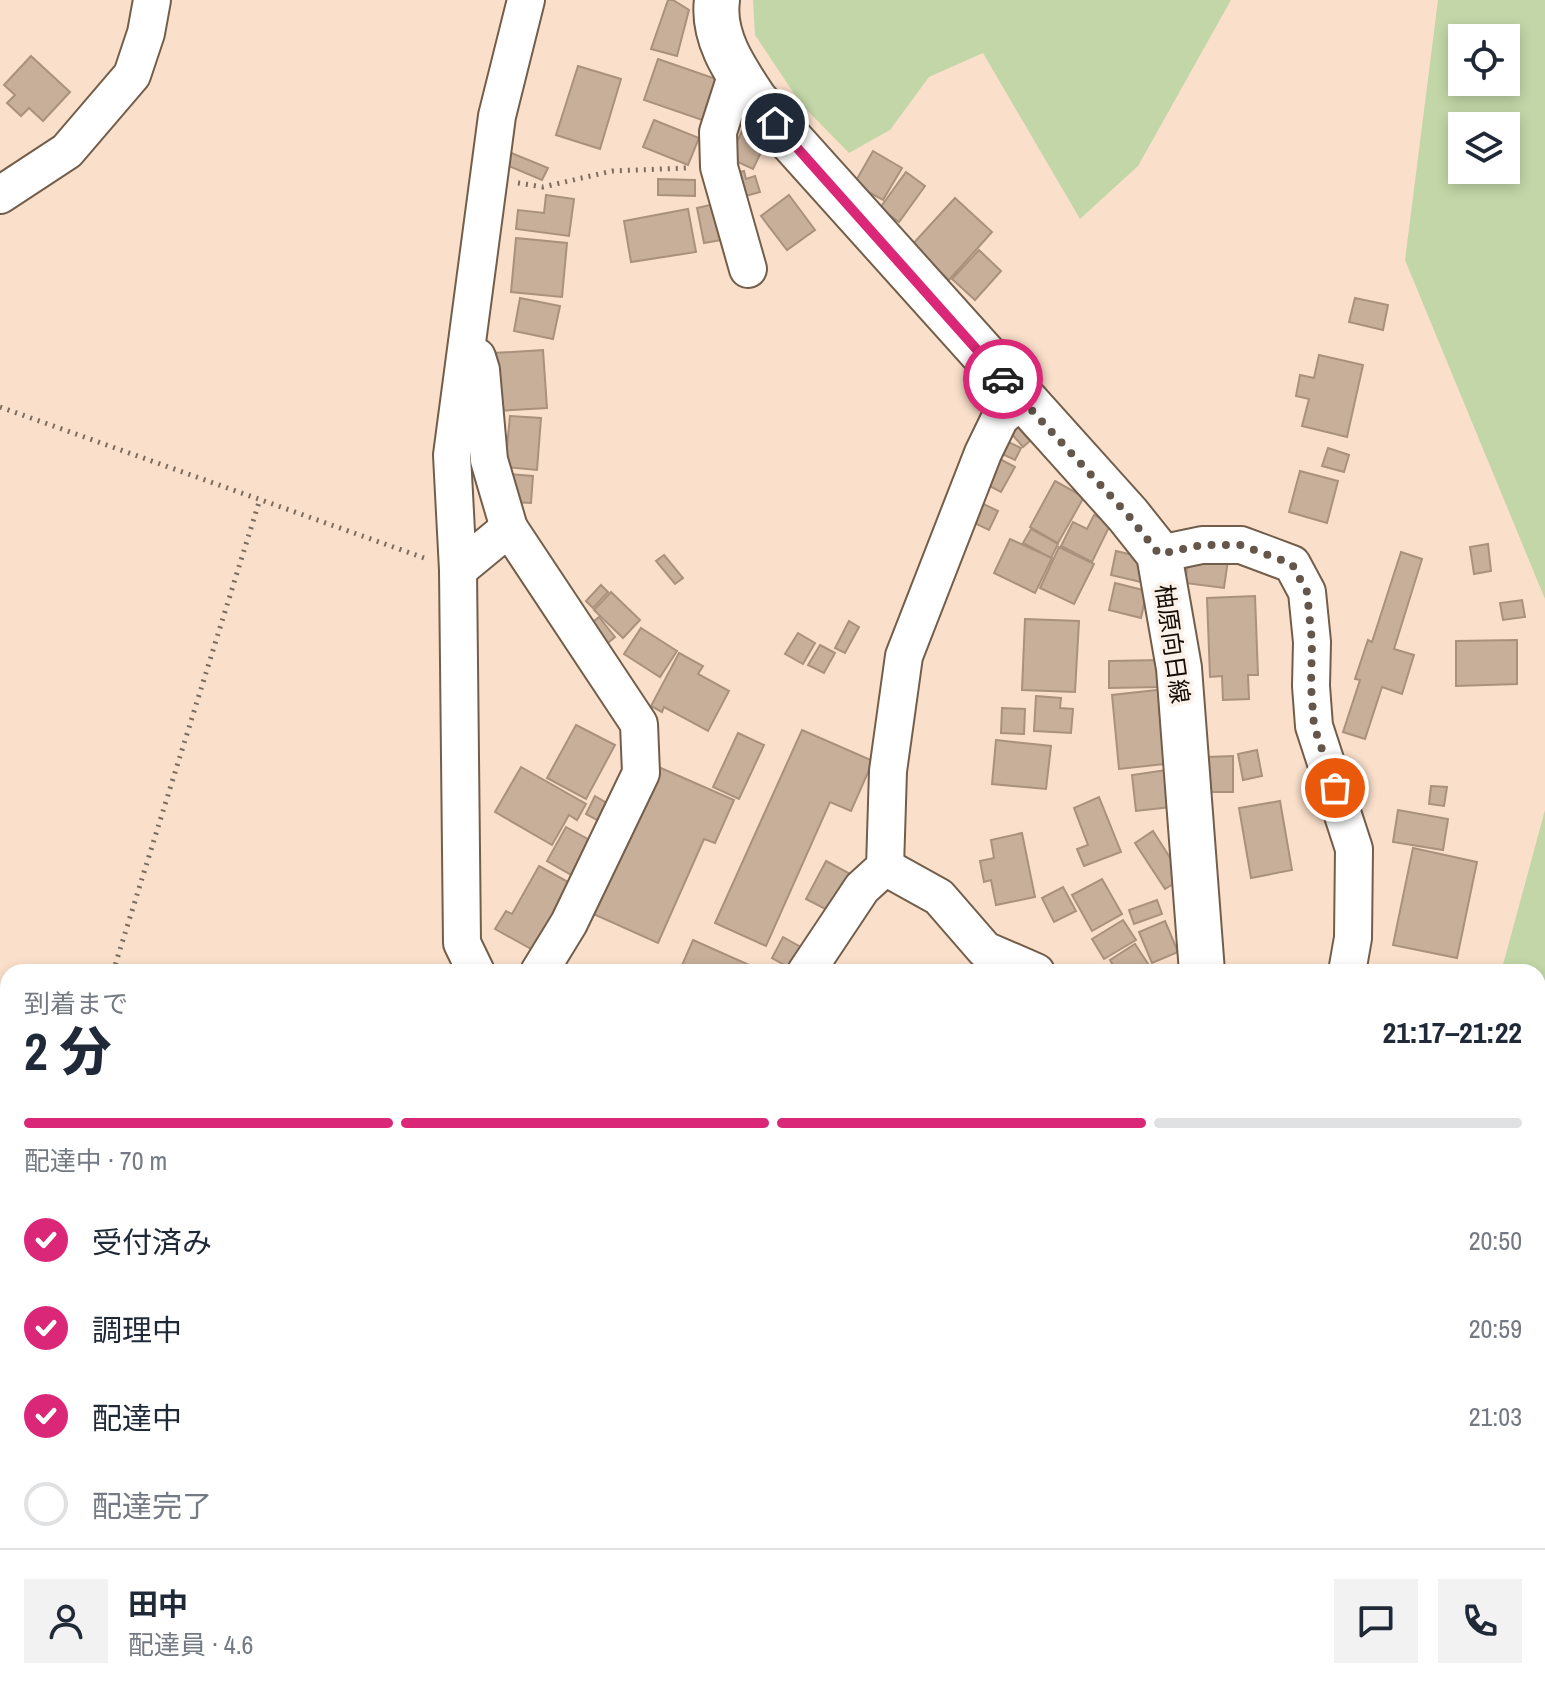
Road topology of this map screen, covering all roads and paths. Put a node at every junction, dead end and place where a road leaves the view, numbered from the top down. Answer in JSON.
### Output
{"nodes":[{"id":1,"x":152,"y":0,"type":"edge"},
{"id":2,"x":526,"y":0,"type":"edge"},
{"id":3,"x":717,"y":0,"type":"edge"},
{"id":4,"x":737,"y":73,"type":"junction"},
{"id":5,"x":719,"y":167,"type":"junction"},
{"id":6,"x":489,"y":178,"type":"junction"},
{"id":7,"x":0,"y":195,"type":"edge"},
{"id":8,"x":748,"y":269,"type":"dead end"},
{"id":9,"x":468,"y":333,"type":"junction"},
{"id":10,"x":1022,"y":399,"type":"junction"},
{"id":11,"x":0,"y":407,"type":"edge"},
{"id":12,"x":452,"y":455,"type":"junction"},
{"id":13,"x":489,"y":460,"type":"junction"},
{"id":14,"x":260,"y":499,"type":"junction"},
{"id":15,"x":509,"y":528,"type":"junction"},
{"id":16,"x":1159,"y":554,"type":"junction"},
{"id":17,"x":458,"y":570,"type":"junction"},
{"id":18,"x":885,"y":867,"type":"junction"},
{"id":19,"x":115,"y":964,"type":"edge"},
{"id":20,"x":472,"y":964,"type":"edge"},
{"id":21,"x":544,"y":964,"type":"edge"},
{"id":22,"x":811,"y":964,"type":"edge"},
{"id":23,"x":1017,"y":964,"type":"edge"},
{"id":24,"x":1201,"y":964,"type":"edge"},
{"id":25,"x":1348,"y":964,"type":"edge"}],
"edges":[{"from":1,"to":7,"type":"street"},
{"from":2,"to":6,"type":"street"},
{"from":3,"to":4,"type":"main road","name":"柚原向日線"},
{"from":4,"to":5,"type":"street"},
{"from":4,"to":10,"type":"main road","name":"柚原向日線"},
{"from":5,"to":6,"type":"path"},
{"from":5,"to":8,"type":"street"},
{"from":6,"to":9,"type":"street"},
{"from":9,"to":12,"type":"street"},
{"from":9,"to":13,"type":"street"},
{"from":10,"to":16,"type":"main road","name":"柚原向日線"},
{"from":10,"to":18,"type":"street"},
{"from":11,"to":14,"type":"path"},
{"from":12,"to":13,"type":"street"},
{"from":12,"to":17,"type":"street"},
{"from":13,"to":15,"type":"street"},
{"from":14,"to":17,"type":"path"},
{"from":14,"to":19,"type":"path"},
{"from":15,"to":17,"type":"street"},
{"from":15,"to":21,"type":"street"},
{"from":16,"to":24,"type":"main road","name":"柚原向日線"},
{"from":16,"to":25,"type":"street"},
{"from":17,"to":20,"type":"street"},
{"from":18,"to":22,"type":"street"},
{"from":18,"to":23,"type":"street"}]}
